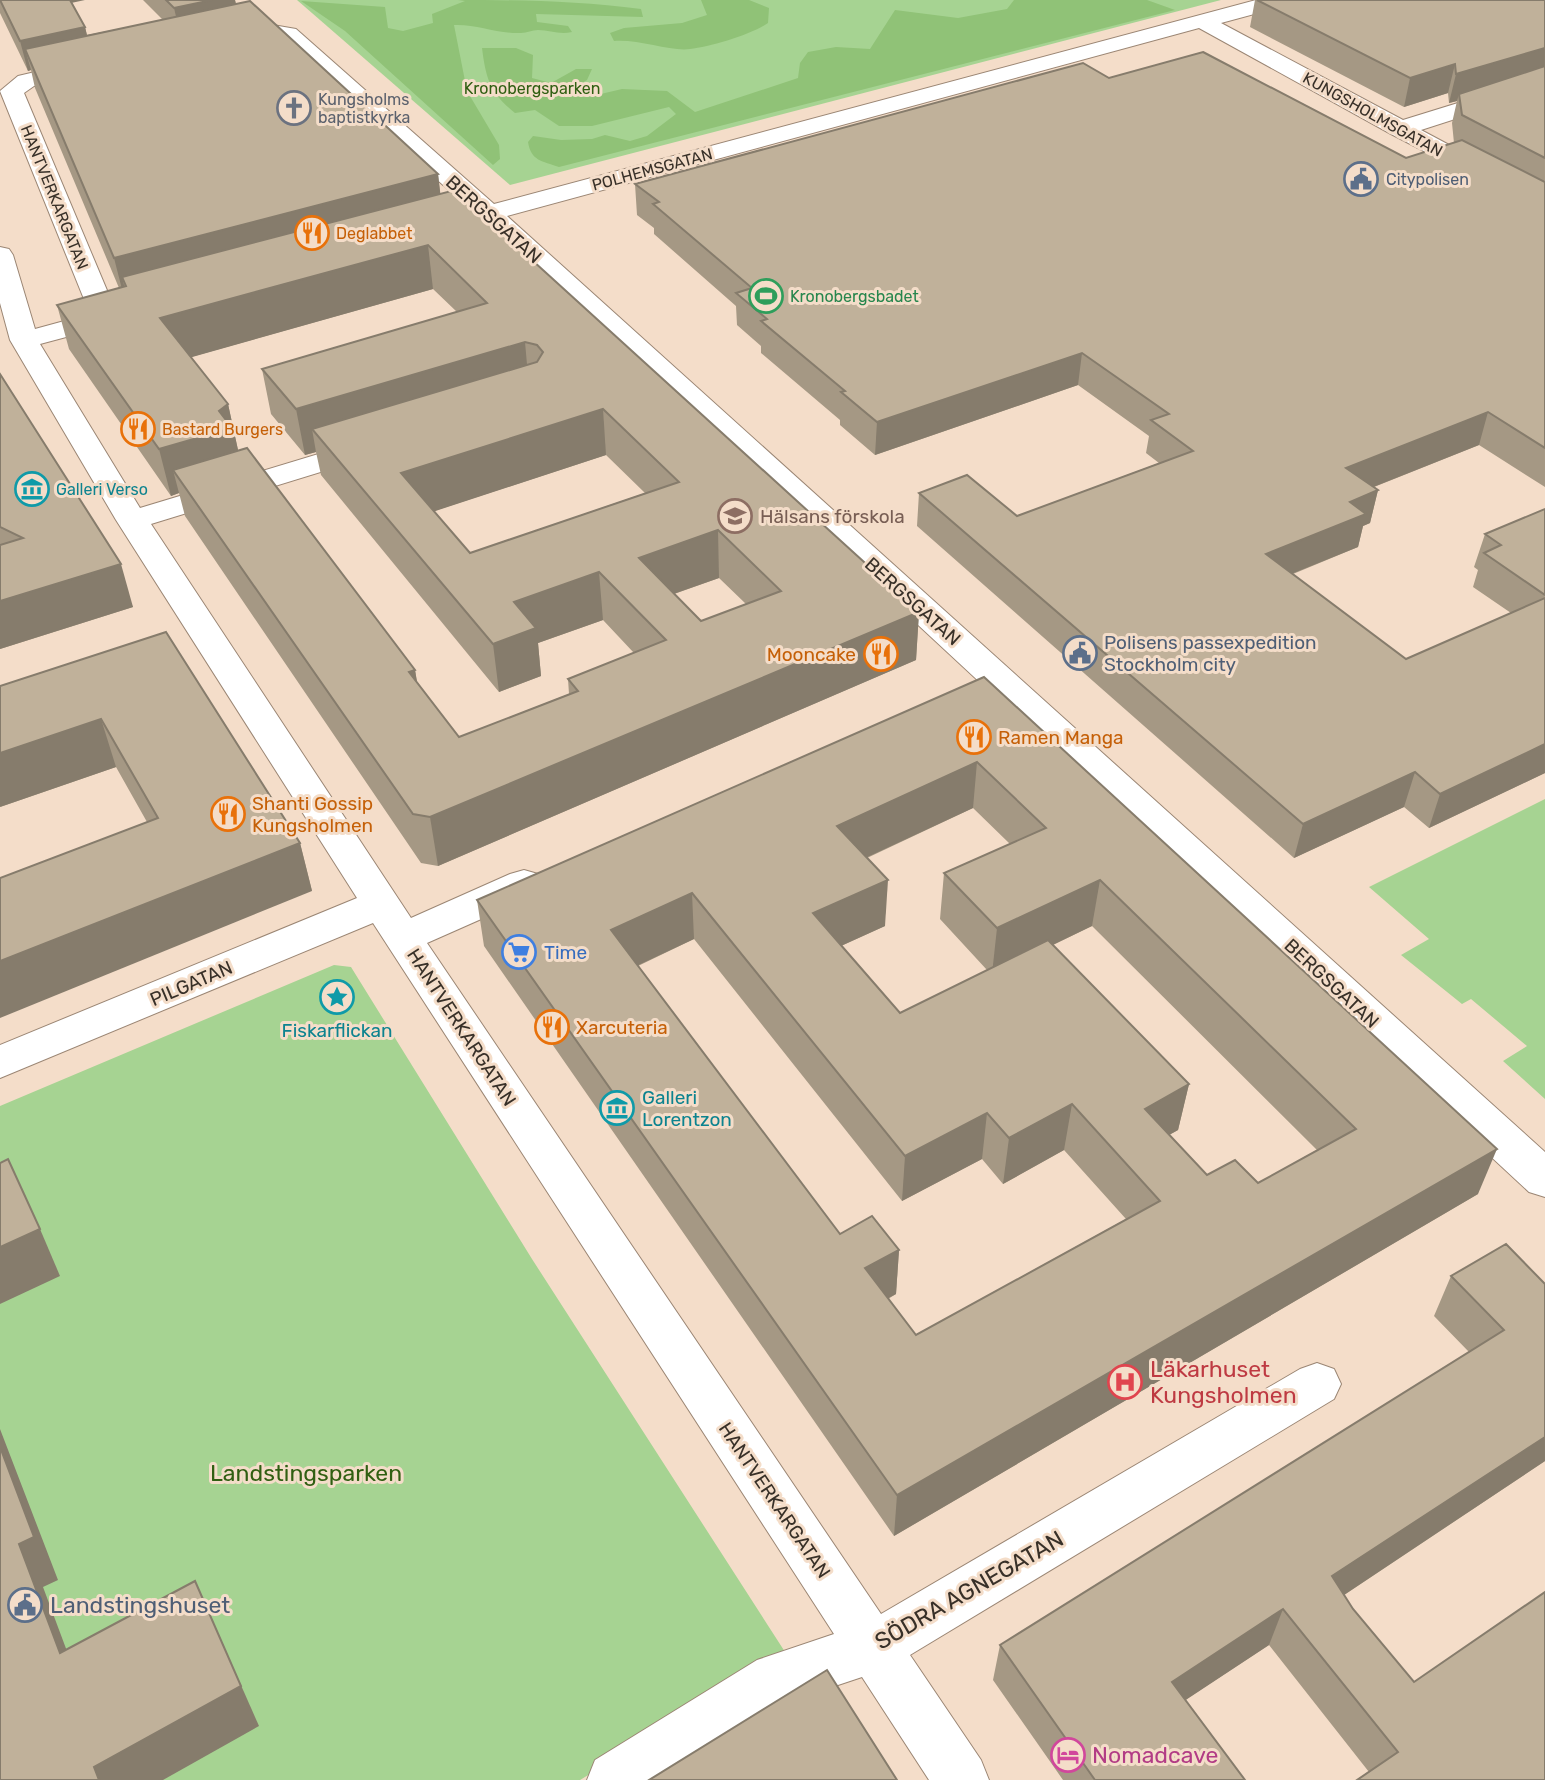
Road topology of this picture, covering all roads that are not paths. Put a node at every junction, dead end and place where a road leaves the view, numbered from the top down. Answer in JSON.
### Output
{"nodes":[{"id":1,"x":1280,"y":0,"type":"edge"},
{"id":2,"x":1202,"y":21,"type":"junction"},
{"id":3,"x":207,"y":41,"type":"edge"},
{"id":4,"x":107,"y":63,"type":"edge"},
{"id":5,"x":1545,"y":83,"type":"edge"},
{"id":6,"x":1399,"y":128,"type":"junction"},
{"id":7,"x":1545,"y":206,"type":"edge"},
{"id":8,"x":489,"y":213,"type":"junction"},
{"id":9,"x":443,"y":225,"type":"edge"},
{"id":10,"x":0,"y":255,"type":"edge"},
{"id":11,"x":145,"y":307,"type":"edge"},
{"id":12,"x":104,"y":318,"type":"junction"},
{"id":13,"x":24,"y":340,"type":"junction"},
{"id":14,"x":398,"y":439,"type":"edge"},
{"id":15,"x":132,"y":520,"type":"junction"},
{"id":16,"x":200,"y":626,"type":"junction"},
{"id":17,"x":164,"y":637,"type":"edge"},
{"id":18,"x":554,"y":871,"type":"edge"},
{"id":19,"x":392,"y":921,"type":"junction"},
{"id":20,"x":0,"y":1062,"type":"edge"},
{"id":21,"x":1545,"y":1178,"type":"edge"},
{"id":22,"x":1317,"y":1384,"type":"dead end"},
{"id":23,"x":873,"y":1648,"type":"junction"},
{"id":24,"x":615,"y":1780,"type":"edge"},
{"id":25,"x":961,"y":1780,"type":"edge"}],
"edges":[{"from":1,"to":2,"type":"street","name":"POLHEMSGATAN"},
{"from":2,"to":6,"type":"street","name":"KUNGSHOLMSGATAN"},
{"from":2,"to":8,"type":"street","name":"POLHEMSGATAN"},
{"from":3,"to":8,"type":"street","name":"BERGSGATAN"},
{"from":4,"to":12,"type":"street","name":"HANTVERKARGATAN"},
{"from":5,"to":6,"type":"street"},
{"from":6,"to":7,"type":"street","name":"KUNGSHOLMSGATAN"},
{"from":8,"to":9,"type":"street","name":"POLHEMSGATAN"},
{"from":8,"to":21,"type":"street","name":"BERGSGATAN"},
{"from":10,"to":13,"type":"street","name":"HANTVERKARGATAN"},
{"from":11,"to":12,"type":"street"},
{"from":12,"to":13,"type":"street"},
{"from":13,"to":15,"type":"street","name":"HANTVERKARGATAN"},
{"from":14,"to":15,"type":"street"},
{"from":15,"to":16,"type":"street","name":"HANTVERKARGATAN"},
{"from":16,"to":17,"type":"street"},
{"from":16,"to":19,"type":"street","name":"HANTVERKARGATAN"},
{"from":18,"to":19,"type":"street","name":"PILGATAN"},
{"from":19,"to":20,"type":"street","name":"PILGATAN"},
{"from":19,"to":23,"type":"street","name":"HANTVERKARGATAN"},
{"from":22,"to":23,"type":"street","name":"SÖDRA AGNEGATAN"},
{"from":23,"to":24,"type":"street","name":"SÖDRA AGNEGATAN"},
{"from":23,"to":25,"type":"street","name":"HANTVERKARGATAN"}]}
